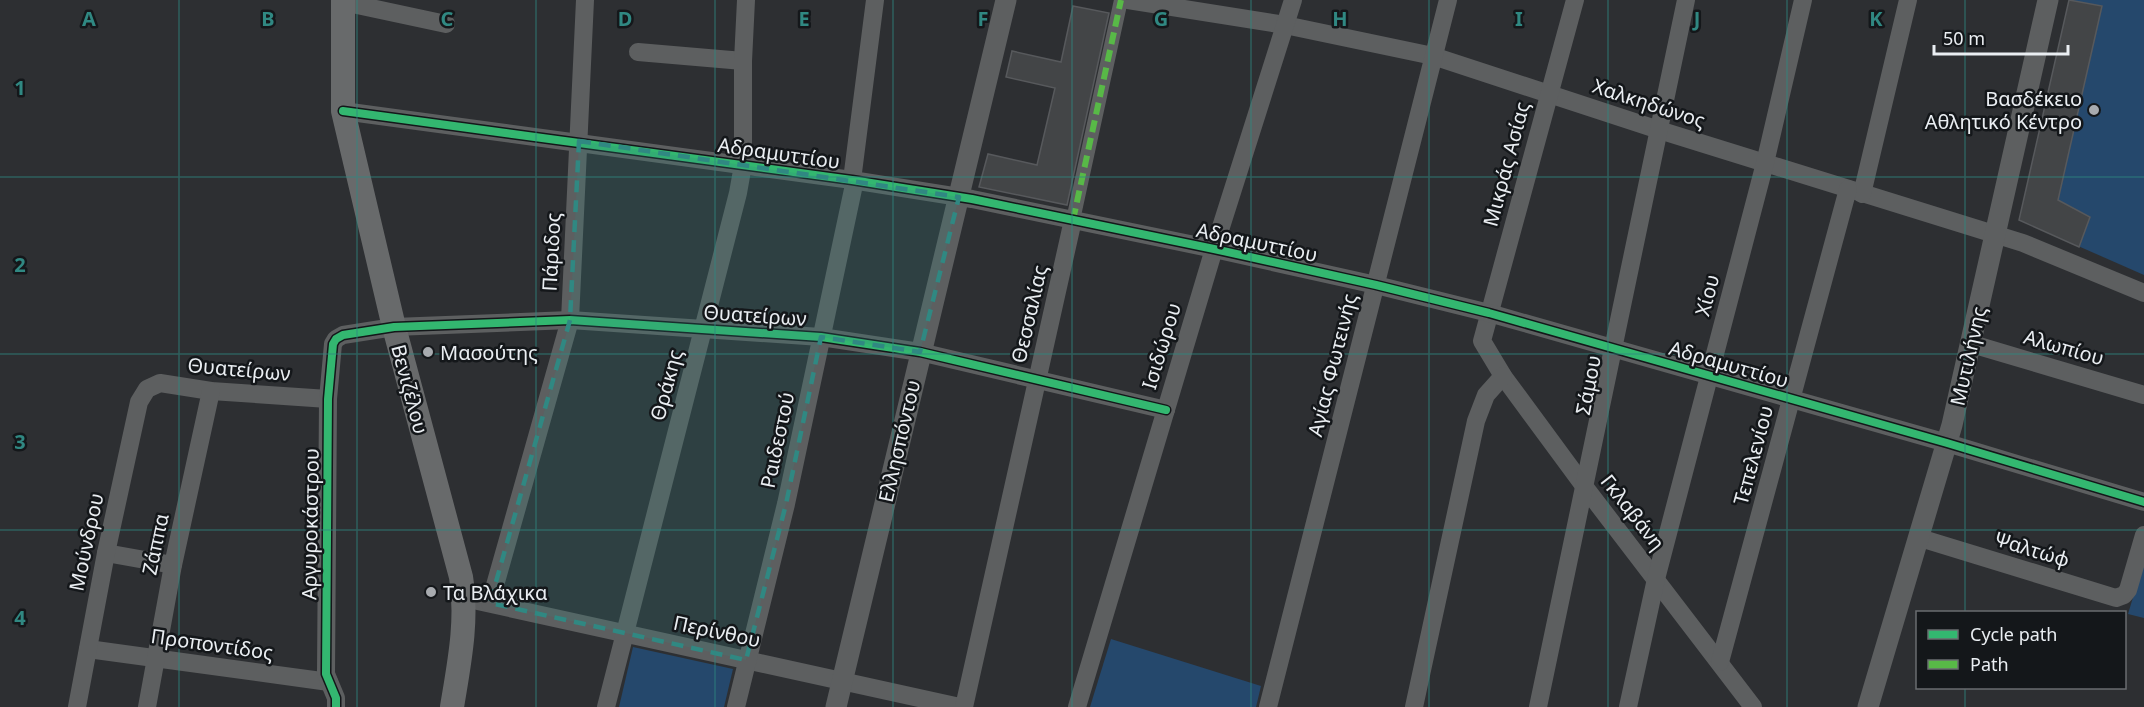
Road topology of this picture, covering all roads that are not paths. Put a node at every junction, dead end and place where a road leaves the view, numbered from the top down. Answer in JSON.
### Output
{"nodes":[{"id":1,"x":585,"y":0,"type":"edge"},
{"id":2,"x":746,"y":0,"type":"edge"},
{"id":3,"x":874,"y":0,"type":"edge"},
{"id":4,"x":1006,"y":0,"type":"edge"},
{"id":5,"x":1121,"y":0,"type":"edge"},
{"id":6,"x":1128,"y":0,"type":"edge"},
{"id":7,"x":1293,"y":0,"type":"edge"},
{"id":8,"x":1448,"y":0,"type":"edge"},
{"id":9,"x":1575,"y":0,"type":"edge"},
{"id":10,"x":1686,"y":0,"type":"edge"},
{"id":11,"x":1803,"y":0,"type":"edge"},
{"id":12,"x":1908,"y":0,"type":"edge"},
{"id":13,"x":2048,"y":0,"type":"edge"},
{"id":14,"x":343,"y":1,"type":"edge"},
{"id":15,"x":1171,"y":3,"type":"edge"},
{"id":16,"x":446,"y":24,"type":"dead end"},
{"id":17,"x":1286,"y":25,"type":"junction"},
{"id":18,"x":638,"y":52,"type":"dead end"},
{"id":19,"x":1433,"y":56,"type":"junction"},
{"id":20,"x":744,"y":61,"type":"junction"},
{"id":21,"x":1548,"y":94,"type":"junction"},
{"id":22,"x":343,"y":111,"type":"junction"},
{"id":23,"x":1659,"y":130,"type":"junction"},
{"id":24,"x":579,"y":141,"type":"junction"},
{"id":25,"x":1765,"y":163,"type":"junction"},
{"id":26,"x":744,"y":165,"type":"junction"},
{"id":27,"x":853,"y":180,"type":"junction"},
{"id":28,"x":1855,"y":192,"type":"junction"},
{"id":29,"x":959,"y":197,"type":"junction"},
{"id":30,"x":1073,"y":220,"type":"junction"},
{"id":31,"x":1996,"y":234,"type":"junction"},
{"id":32,"x":1214,"y":249,"type":"junction"},
{"id":33,"x":1376,"y":285,"type":"junction"},
{"id":34,"x":2144,"y":293,"type":"edge"},
{"id":35,"x":1489,"y":313,"type":"junction"},
{"id":36,"x":570,"y":320,"type":"junction"},
{"id":37,"x":394,"y":327,"type":"junction"},
{"id":38,"x":704,"y":328,"type":"junction"},
{"id":39,"x":821,"y":337,"type":"junction"},
{"id":40,"x":336,"y":339,"type":"joint"},
{"id":41,"x":1482,"y":341,"type":"joint"},
{"id":42,"x":1972,"y":344,"type":"junction"},
{"id":43,"x":1612,"y":348,"type":"junction"},
{"id":44,"x":920,"y":352,"type":"junction"},
{"id":45,"x":1503,"y":376,"type":"junction"},
{"id":46,"x":1708,"y":376,"type":"junction"},
{"id":47,"x":1037,"y":380,"type":"junction"},
{"id":48,"x":147,"y":388,"type":"joint"},
{"id":49,"x":211,"y":391,"type":"junction"},
{"id":50,"x":2144,"y":394,"type":"edge"},
{"id":51,"x":328,"y":399,"type":"junction"},
{"id":52,"x":1791,"y":399,"type":"junction"},
{"id":53,"x":1166,"y":410,"type":"junction"},
{"id":54,"x":1947,"y":444,"type":"junction"},
{"id":55,"x":1584,"y":486,"type":"junction"},
{"id":56,"x":2144,"y":502,"type":"edge"},
{"id":57,"x":2144,"y":534,"type":"edge"},
{"id":58,"x":1920,"y":538,"type":"junction"},
{"id":59,"x":106,"y":553,"type":"junction"},
{"id":60,"x":173,"y":565,"type":"junction"},
{"id":61,"x":1656,"y":579,"type":"junction"},
{"id":62,"x":464,"y":598,"type":"junction"},
{"id":63,"x":490,"y":603,"type":"junction"},
{"id":64,"x":624,"y":633,"type":"junction"},
{"id":65,"x":88,"y":649,"type":"junction"},
{"id":66,"x":155,"y":659,"type":"junction"},
{"id":67,"x":746,"y":660,"type":"junction"},
{"id":68,"x":1720,"y":662,"type":"junction"},
{"id":69,"x":843,"y":681,"type":"junction"},
{"id":70,"x":329,"y":682,"type":"junction"},
{"id":71,"x":77,"y":707,"type":"edge"},
{"id":72,"x":147,"y":707,"type":"edge"},
{"id":73,"x":336,"y":707,"type":"edge"},
{"id":74,"x":452,"y":707,"type":"edge"},
{"id":75,"x":606,"y":707,"type":"edge"},
{"id":76,"x":736,"y":707,"type":"edge"},
{"id":77,"x":836,"y":707,"type":"edge"},
{"id":78,"x":962,"y":707,"type":"edge"},
{"id":79,"x":1077,"y":707,"type":"edge"},
{"id":80,"x":1268,"y":707,"type":"edge"},
{"id":81,"x":1414,"y":707,"type":"edge"},
{"id":82,"x":1538,"y":707,"type":"edge"},
{"id":83,"x":1628,"y":707,"type":"edge"},
{"id":84,"x":1754,"y":707,"type":"edge"},
{"id":85,"x":1868,"y":707,"type":"edge"}],
"edges":[{"from":1,"to":24,"type":"street","name":"Πάριδος"},
{"from":2,"to":20,"type":"street","name":"Θράκης"},
{"from":3,"to":27,"type":"street","name":"Ραιδεστού"},
{"from":4,"to":29,"type":"street","name":"Ελλησπόντου"},
{"from":5,"to":30,"type":"street","name":"Θεσσαλίας"},
{"from":6,"to":15,"type":"street","name":"Χαλκηδώνος"},
{"from":7,"to":17,"type":"street","name":"Ισιδώρου"},
{"from":8,"to":19,"type":"street","name":"Αγίας Φωτεινής"},
{"from":9,"to":21,"type":"street","name":"Μικράς Ασίας"},
{"from":10,"to":23,"type":"street","name":"Σάμου"},
{"from":11,"to":25,"type":"street","name":"Χίου"},
{"from":12,"to":28,"type":"street","name":"Τεπελενίου"},
{"from":13,"to":31,"type":"street","name":"Μυτιλήνης"},
{"from":14,"to":16,"type":"street"},
{"from":14,"to":22,"type":"main road","name":"Βενιζέλου"},
{"from":15,"to":17,"type":"street","name":"Χαλκηδώνος"},
{"from":17,"to":19,"type":"street","name":"Χαλκηδώνος"},
{"from":17,"to":32,"type":"street","name":"Ισιδώρου"},
{"from":18,"to":20,"type":"street"},
{"from":19,"to":21,"type":"street","name":"Χαλκηδώνος"},
{"from":19,"to":33,"type":"street","name":"Αγίας Φωτεινής"},
{"from":20,"to":26,"type":"street","name":"Θράκης"},
{"from":21,"to":23,"type":"street","name":"Χαλκηδώνος"},
{"from":21,"to":35,"type":"street","name":"Μικράς Ασίας"},
{"from":22,"to":24,"type":"street","name":"Αδραμυττίου"},
{"from":22,"to":37,"type":"main road","name":"Βενιζέλου"},
{"from":23,"to":25,"type":"street","name":"Χαλκηδώνος"},
{"from":23,"to":43,"type":"street","name":"Σάμου"},
{"from":24,"to":26,"type":"street","name":"Αδραμυττίου"},
{"from":24,"to":36,"type":"street","name":"Πάριδος"},
{"from":25,"to":28,"type":"street","name":"Χαλκηδώνος"},
{"from":25,"to":46,"type":"street","name":"Χίου"},
{"from":26,"to":27,"type":"street","name":"Αδραμυττίου"},
{"from":26,"to":38,"type":"street","name":"Θράκης"},
{"from":27,"to":29,"type":"street","name":"Αδραμυττίου"},
{"from":27,"to":39,"type":"street","name":"Ραιδεστού"},
{"from":28,"to":31,"type":"street","name":"Χαλκηδώνος"},
{"from":28,"to":52,"type":"street","name":"Τεπελενίου"},
{"from":29,"to":30,"type":"street","name":"Αδραμυττίου"},
{"from":29,"to":44,"type":"street","name":"Ελλησπόντου"},
{"from":30,"to":32,"type":"street","name":"Αδραμυττίου"},
{"from":30,"to":47,"type":"street","name":"Θεσσαλίας"},
{"from":31,"to":34,"type":"street","name":"Χαλκηδώνος"},
{"from":31,"to":42,"type":"street","name":"Μυτιλήνης"},
{"from":32,"to":33,"type":"street","name":"Αδραμυττίου"},
{"from":32,"to":53,"type":"street","name":"Ισιδώρου"},
{"from":33,"to":35,"type":"street","name":"Αδραμυττίου"},
{"from":33,"to":80,"type":"street","name":"Αγίας Φωτεινής"},
{"from":35,"to":41,"type":"street","name":"Μικράς Ασίας"},
{"from":35,"to":43,"type":"street","name":"Αδραμυττίου"},
{"from":36,"to":37,"type":"street","name":"Θυατείρων"},
{"from":36,"to":38,"type":"street","name":"Θυατείρων"},
{"from":36,"to":63,"type":"street","name":"Πάριδος"},
{"from":37,"to":40,"type":"street","name":"Θυατείρων"},
{"from":37,"to":62,"type":"main road","name":"Βενιζέλου"},
{"from":38,"to":39,"type":"street","name":"Θυατείρων"},
{"from":38,"to":64,"type":"street","name":"Θράκης"},
{"from":39,"to":44,"type":"street","name":"Θυατείρων"},
{"from":39,"to":67,"type":"street","name":"Ραιδεστού"},
{"from":40,"to":51,"type":"street","name":"Αργυροκάστρου"},
{"from":41,"to":45,"type":"street","name":"Γκλαβάνη"},
{"from":42,"to":50,"type":"street","name":"Αλωπίου"},
{"from":42,"to":54,"type":"street","name":"Μυτιλήνης"},
{"from":43,"to":46,"type":"street","name":"Αδραμυττίου"},
{"from":43,"to":55,"type":"street","name":"Σάμου"},
{"from":44,"to":47,"type":"street","name":"Θυατείρων"},
{"from":44,"to":69,"type":"street","name":"Ελλησπόντου"},
{"from":45,"to":55,"type":"street","name":"Γκλαβάνη"},
{"from":45,"to":81,"type":"street"},
{"from":46,"to":52,"type":"street","name":"Αδραμυττίου"},
{"from":46,"to":61,"type":"street","name":"Χίου"},
{"from":47,"to":53,"type":"street","name":"Θυατείρων"},
{"from":47,"to":78,"type":"street","name":"Θεσσαλίας"},
{"from":48,"to":49,"type":"street","name":"Θυατείρων"},
{"from":48,"to":59,"type":"street","name":"Μούνδρου"},
{"from":49,"to":51,"type":"street","name":"Θυατείρων"},
{"from":49,"to":60,"type":"street","name":"Ζάππα"},
{"from":51,"to":70,"type":"street","name":"Αργυροκάστρου"},
{"from":52,"to":54,"type":"street","name":"Αδραμυττίου"},
{"from":52,"to":68,"type":"street","name":"Τεπελενίου"},
{"from":53,"to":79,"type":"street","name":"Ισιδώρου"},
{"from":54,"to":56,"type":"street","name":"Αδραμυττίου"},
{"from":54,"to":58,"type":"street","name":"Μυτιλήνης"},
{"from":55,"to":61,"type":"street","name":"Γκλαβάνη"},
{"from":55,"to":82,"type":"street","name":"Σάμου"},
{"from":57,"to":58,"type":"street","name":"Ψαλτώφ"},
{"from":58,"to":85,"type":"street","name":"Μυτιλήνης"},
{"from":59,"to":60,"type":"street"},
{"from":59,"to":65,"type":"street","name":"Μούνδρου"},
{"from":60,"to":66,"type":"street","name":"Ζάππα"},
{"from":61,"to":68,"type":"street","name":"Γκλαβάνη"},
{"from":61,"to":83,"type":"street","name":"Χίου"},
{"from":62,"to":63,"type":"street","name":"Περίνθου"},
{"from":62,"to":74,"type":"main road","name":"Βενιζέλου"},
{"from":63,"to":64,"type":"street","name":"Περίνθου"},
{"from":64,"to":67,"type":"street","name":"Περίνθου"},
{"from":64,"to":75,"type":"street","name":"Θράκης"},
{"from":65,"to":66,"type":"street","name":"Προποντίδος"},
{"from":65,"to":71,"type":"street","name":"Μούνδρου"},
{"from":66,"to":70,"type":"street","name":"Προποντίδος"},
{"from":66,"to":72,"type":"street","name":"Ζάππα"},
{"from":67,"to":69,"type":"street","name":"Περίνθου"},
{"from":67,"to":76,"type":"street","name":"Ραιδεστού"},
{"from":68,"to":84,"type":"street","name":"Γκλαβάνη"},
{"from":69,"to":77,"type":"street","name":"Ελλησπόντου"},
{"from":69,"to":78,"type":"street","name":"Περίνθου"},
{"from":70,"to":73,"type":"street","name":"Αργυροκάστρου"}]}
